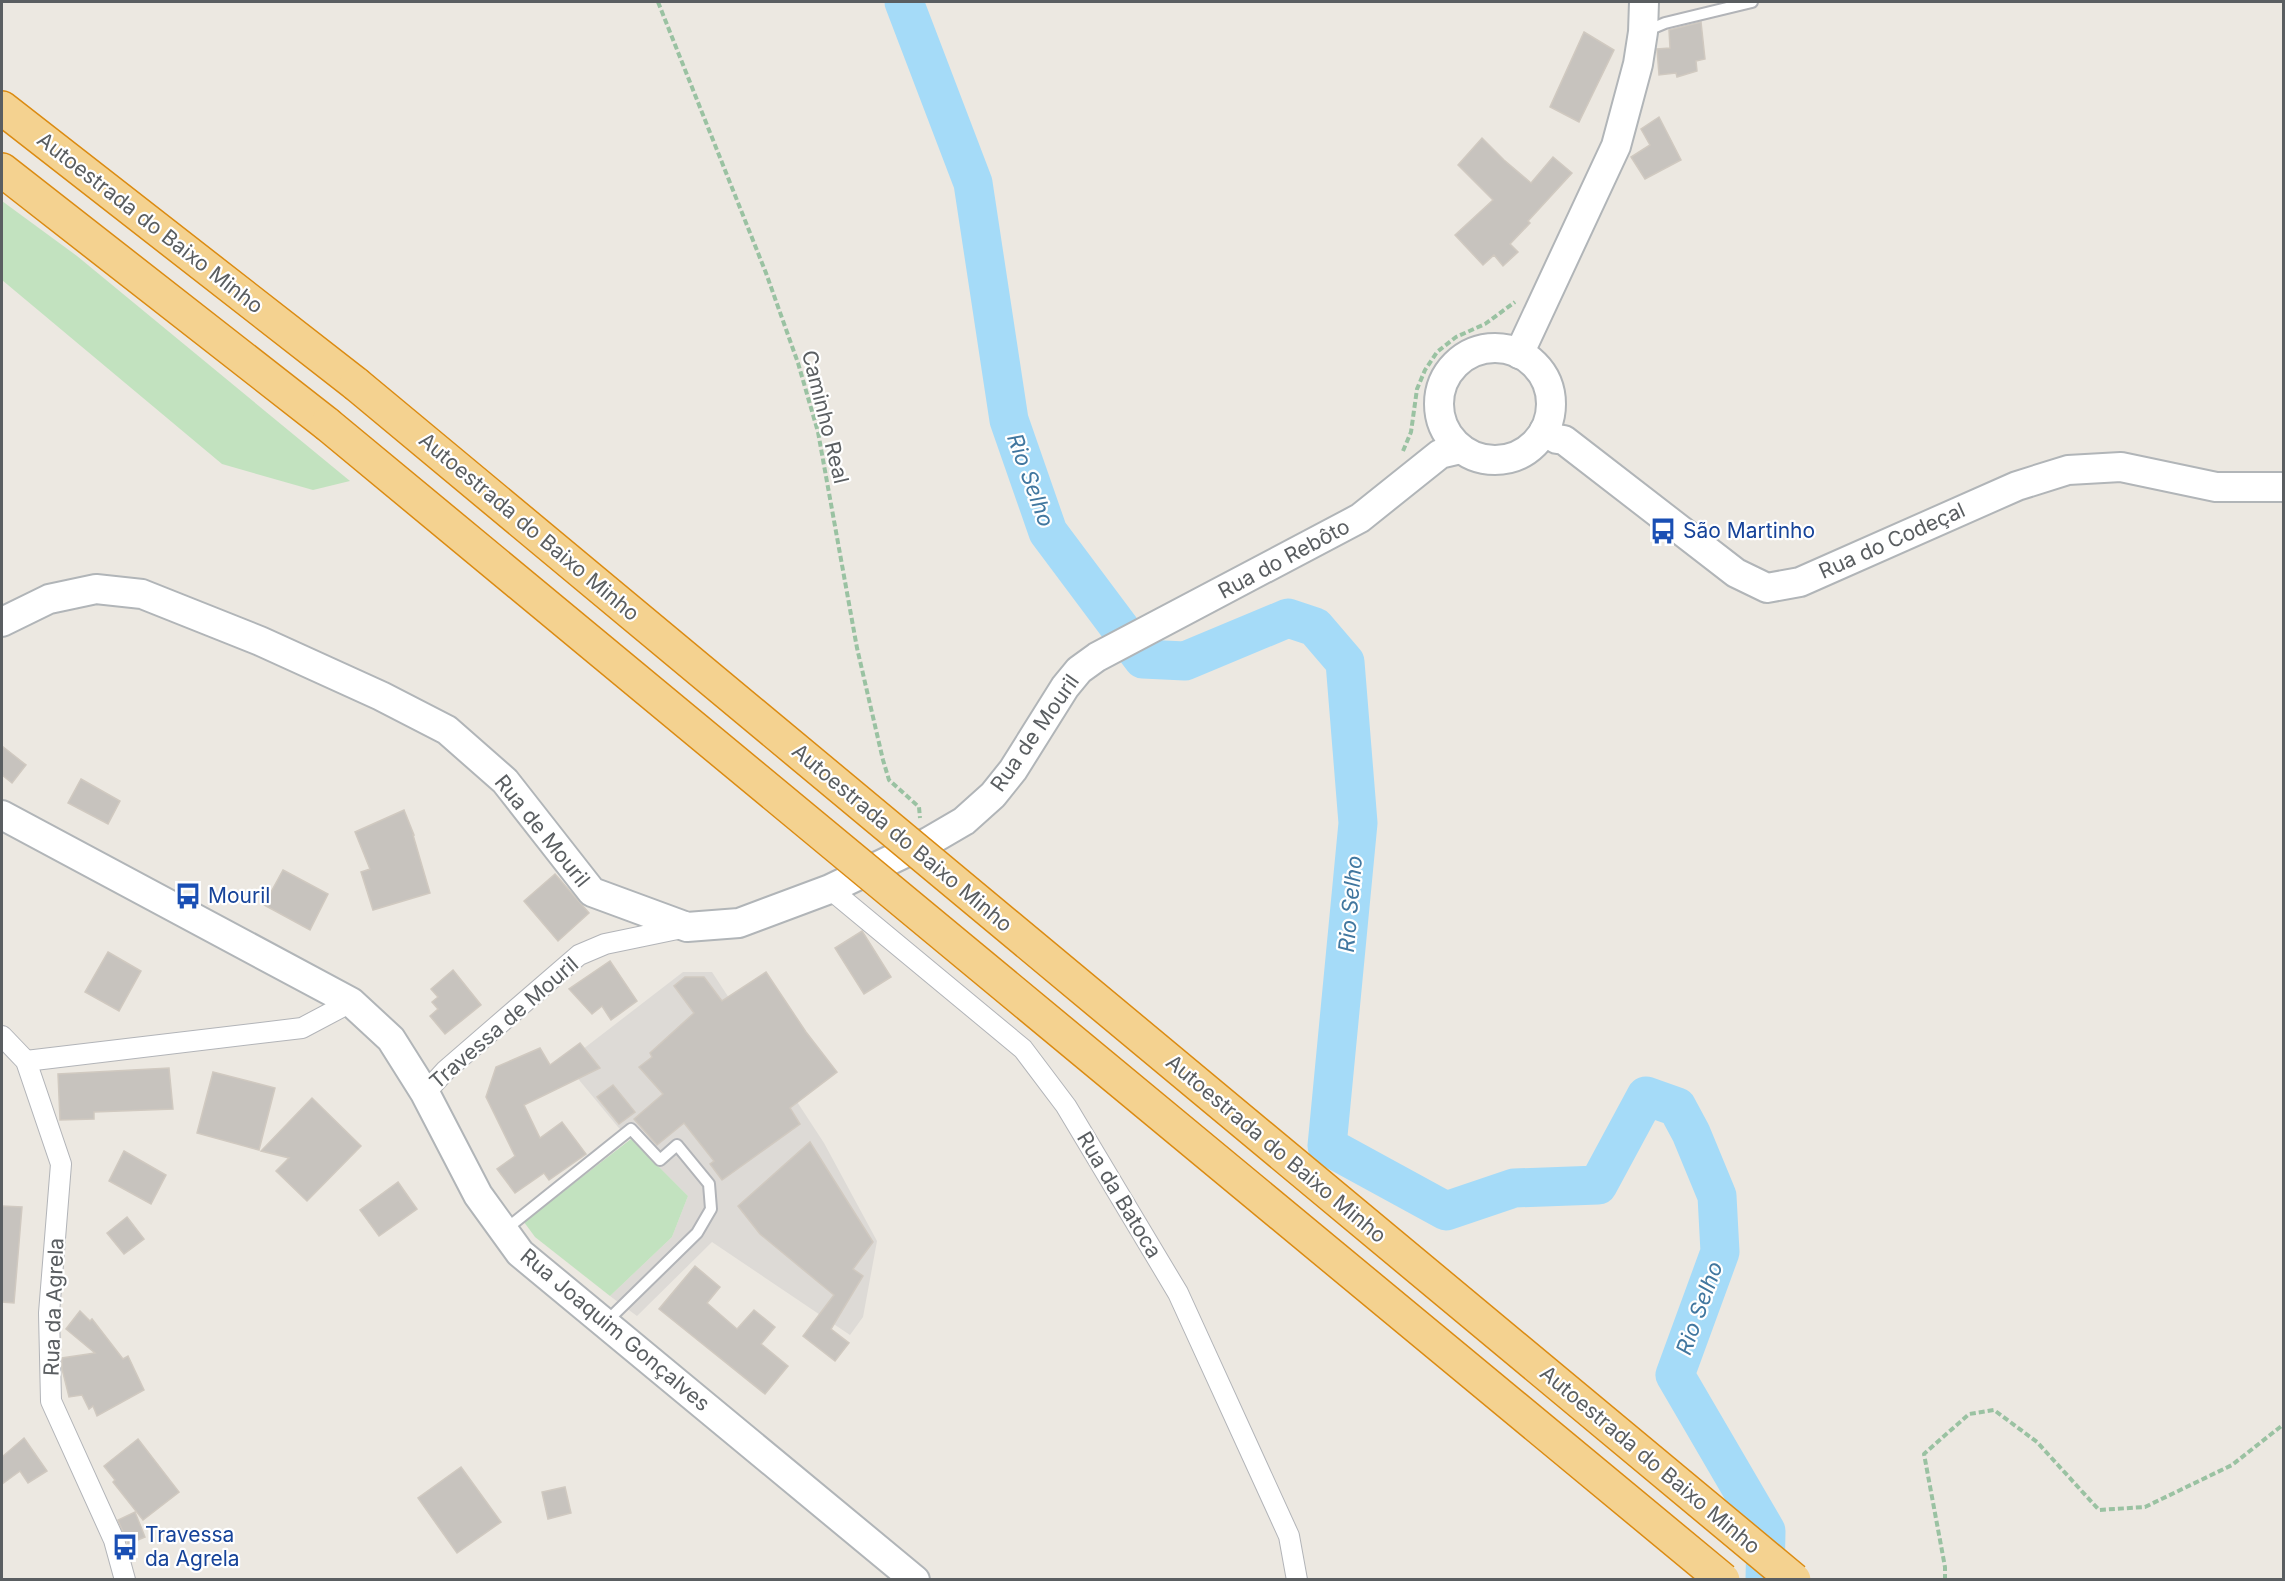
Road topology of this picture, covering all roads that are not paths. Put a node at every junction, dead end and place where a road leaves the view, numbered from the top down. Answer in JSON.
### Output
{"nodes":[{"id":1,"x":1644,"y":2,"type":"edge"},
{"id":2,"x":1752,"y":2,"type":"edge"},
{"id":3,"x":1643,"y":32,"type":"junction"},
{"id":4,"x":2,"y":108,"type":"edge"},
{"id":5,"x":2,"y":170,"type":"edge"},
{"id":6,"x":1519,"y":354,"type":"junction"},
{"id":7,"x":1544,"y":431,"type":"junction"},
{"id":8,"x":1461,"y":449,"type":"junction"},
{"id":9,"x":2283,"y":487,"type":"edge"},
{"id":10,"x":2,"y":622,"type":"edge"},
{"id":11,"x":1097,"y":657,"type":"joint"},
{"id":12,"x":2,"y":815,"type":"edge"},
{"id":13,"x":830,"y":889,"type":"junction"},
{"id":14,"x":687,"y":927,"type":"junction"},
{"id":15,"x":351,"y":1002,"type":"junction"},
{"id":16,"x":2,"y":1036,"type":"edge"},
{"id":17,"x":26,"y":1061,"type":"junction"},
{"id":18,"x":425,"y":1093,"type":"junction"},
{"id":19,"x":504,"y":1231,"type":"junction"},
{"id":20,"x":604,"y":1323,"type":"junction"},
{"id":21,"x":125,"y":1580,"type":"edge"},
{"id":22,"x":915,"y":1580,"type":"edge"},
{"id":23,"x":1297,"y":1580,"type":"edge"},
{"id":24,"x":1723,"y":1580,"type":"edge"},
{"id":25,"x":1794,"y":1580,"type":"edge"}],
"edges":[{"from":1,"to":3,"type":"street"},
{"from":2,"to":3,"type":"lane"},
{"from":3,"to":6,"type":"street"},
{"from":4,"to":25,"type":"highway","name":"Autoestrada do Baixo Minho","bridge":true},
{"from":5,"to":24,"type":"highway","bridge":true},
{"from":6,"to":7,"type":"street"},
{"from":6,"to":8,"type":"street"},
{"from":7,"to":8,"type":"street"},
{"from":7,"to":9,"type":"street","name":"Rua do Codeçal"},
{"from":8,"to":11,"type":"street","name":"Rua do Rebôto"},
{"from":10,"to":14,"type":"street","name":"Rua de Mouril"},
{"from":11,"to":13,"type":"street","name":"Rua de Mouril"},
{"from":12,"to":15,"type":"street","name":"Rua Joaquim Gonçalves"},
{"from":13,"to":14,"type":"street","name":"Rua de Mouril"},
{"from":13,"to":23,"type":"street","name":"Rua da Batoca"},
{"from":14,"to":18,"type":"street","name":"Travessa de Mouril"},
{"from":15,"to":17,"type":"street"},
{"from":15,"to":18,"type":"street","name":"Rua Joaquim Gonçalves"},
{"from":16,"to":17,"type":"street","name":"Rua da Agrela"},
{"from":17,"to":21,"type":"street","name":"Rua da Agrela"},
{"from":18,"to":19,"type":"street","name":"Rua Joaquim Gonçalves"},
{"from":19,"to":20,"type":"street","name":"Rua Joaquim Gonçalves"},
{"from":19,"to":20,"type":"lane"},
{"from":20,"to":22,"type":"street","name":"Rua Joaquim Gonçalves"}]}
